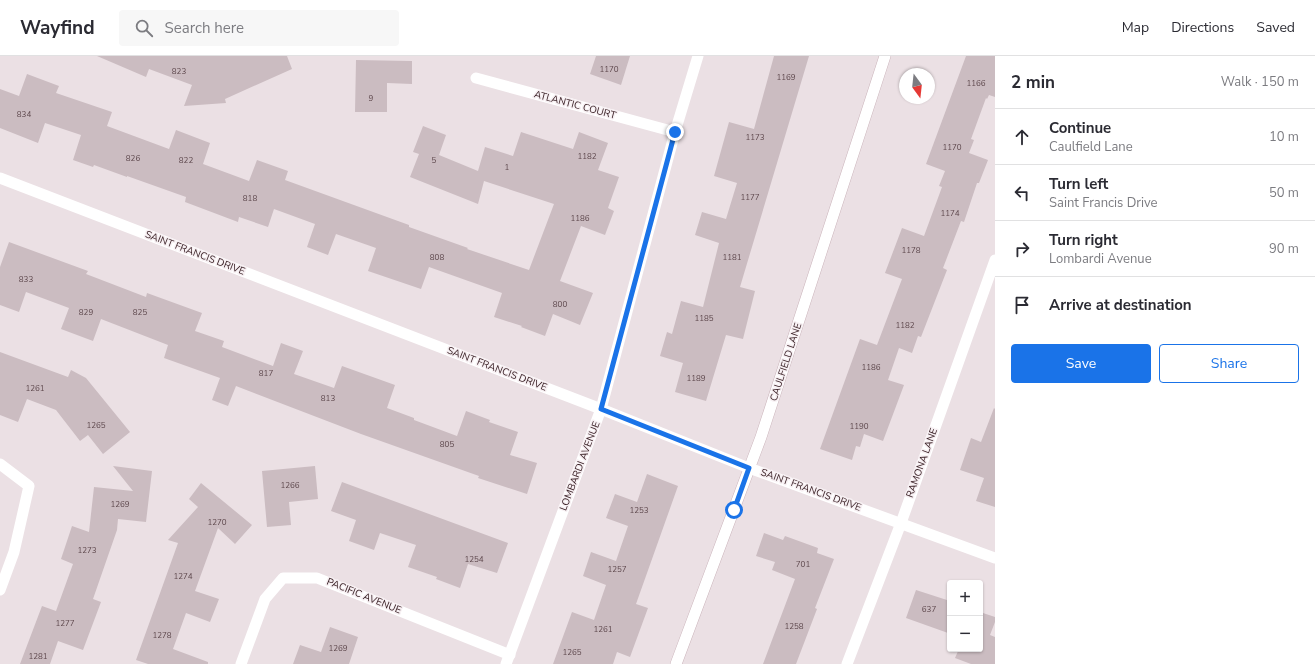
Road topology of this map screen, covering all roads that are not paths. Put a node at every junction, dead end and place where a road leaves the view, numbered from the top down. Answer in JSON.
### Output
{"nodes":[{"id":1,"x":698,"y":56,"type":"edge"},
{"id":2,"x":885,"y":56,"type":"edge"},
{"id":3,"x":476,"y":78,"type":"dead end"},
{"id":4,"x":675,"y":132,"type":"junction"},
{"id":5,"x":0,"y":178,"type":"edge"},
{"id":6,"x":995,"y":260,"type":"edge"},
{"id":7,"x":601,"y":409,"type":"junction"},
{"id":8,"x":0,"y":464,"type":"edge"},
{"id":9,"x":749,"y":468,"type":"junction"},
{"id":10,"x":901,"y":523,"type":"junction"},
{"id":11,"x":995,"y":558,"type":"edge"},
{"id":12,"x":0,"y":590,"type":"edge"},
{"id":13,"x":508,"y":659,"type":"edge"},
{"id":14,"x":241,"y":664,"type":"edge"},
{"id":15,"x":676,"y":664,"type":"edge"},
{"id":16,"x":847,"y":664,"type":"edge"}],
"edges":[{"from":1,"to":4,"type":"street","name":"LOMBARDI AVENUE"},
{"from":2,"to":9,"type":"street","name":"CAULFIELD LANE"},
{"from":3,"to":4,"type":"street","name":"ATLANTIC COURT"},
{"from":4,"to":7,"type":"street","name":"LOMBARDI AVENUE"},
{"from":5,"to":7,"type":"street","name":"SAINT FRANCIS DRIVE"},
{"from":6,"to":10,"type":"street","name":"RAMONA LANE"},
{"from":7,"to":9,"type":"street","name":"SAINT FRANCIS DRIVE"},
{"from":7,"to":13,"type":"street","name":"LOMBARDI AVENUE"},
{"from":8,"to":12,"type":"street"},
{"from":9,"to":10,"type":"street","name":"SAINT FRANCIS DRIVE"},
{"from":9,"to":15,"type":"street","name":"CAULFIELD LANE"},
{"from":10,"to":11,"type":"street","name":"SAINT FRANCIS DRIVE"},
{"from":10,"to":16,"type":"street","name":"RAMONA LANE"},
{"from":13,"to":14,"type":"street","name":"PACIFIC AVENUE"}]}
